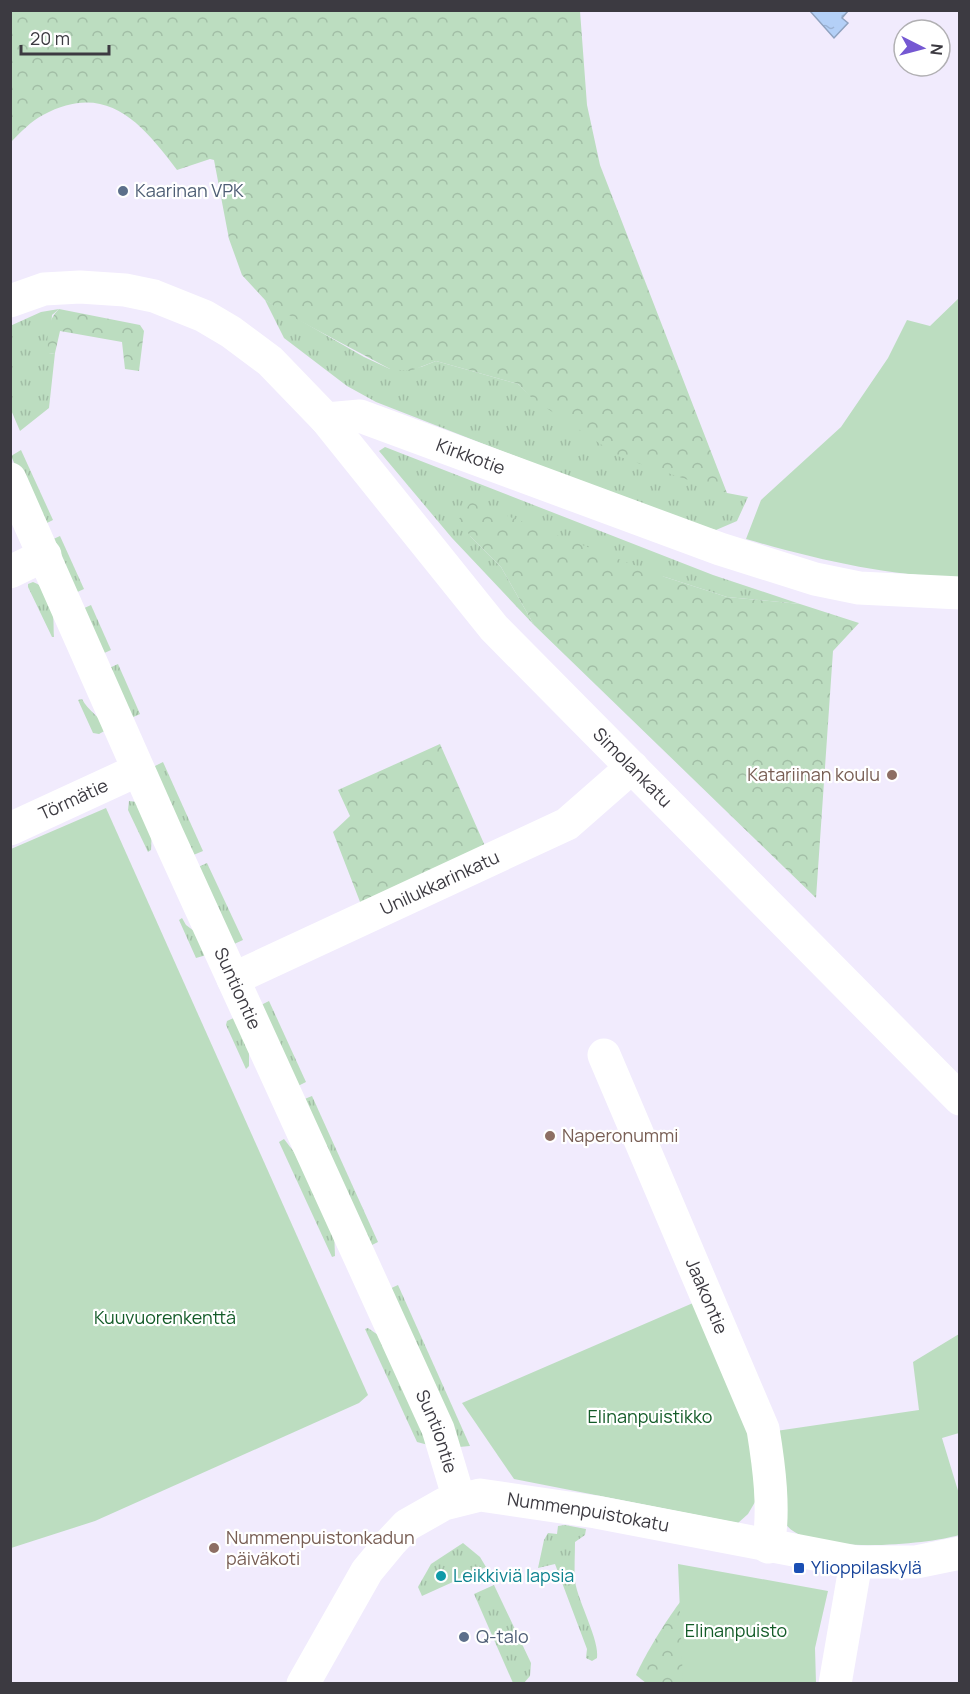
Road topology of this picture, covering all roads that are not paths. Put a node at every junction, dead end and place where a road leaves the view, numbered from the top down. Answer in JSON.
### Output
{"nodes":[{"id":1,"x":10,"y":301,"type":"edge"},
{"id":2,"x":326,"y":419,"type":"junction"},
{"id":3,"x":10,"y":479,"type":"edge"},
{"id":4,"x":45,"y":555,"type":"junction"},
{"id":5,"x":10,"y":572,"type":"edge"},
{"id":6,"x":960,"y":593,"type":"edge"},
{"id":7,"x":632,"y":767,"type":"junction"},
{"id":8,"x":138,"y":770,"type":"junction"},
{"id":9,"x":10,"y":829,"type":"edge"},
{"id":10,"x":233,"y":979,"type":"junction"},
{"id":11,"x":604,"y":1055,"type":"dead end"},
{"id":12,"x":960,"y":1099,"type":"edge"},
{"id":13,"x":459,"y":1499,"type":"junction"},
{"id":14,"x":768,"y":1547,"type":"junction"},
{"id":15,"x":960,"y":1553,"type":"edge"},
{"id":16,"x":856,"y":1562,"type":"junction"},
{"id":17,"x":303,"y":1683,"type":"edge"},
{"id":18,"x":835,"y":1683,"type":"edge"}],
"edges":[{"from":1,"to":2,"type":"street"},
{"from":2,"to":6,"type":"street","name":"Kirkkotie"},
{"from":2,"to":7,"type":"street","name":"Simolankatu"},
{"from":3,"to":4,"type":"street","name":"Suntiontie"},
{"from":4,"to":5,"type":"street"},
{"from":4,"to":8,"type":"street","name":"Suntiontie"},
{"from":7,"to":10,"type":"street","name":"Unilukkarinkatu"},
{"from":7,"to":12,"type":"street","name":"Simolankatu"},
{"from":8,"to":9,"type":"street","name":"Törmätie"},
{"from":8,"to":10,"type":"street","name":"Suntiontie"},
{"from":10,"to":13,"type":"street","name":"Suntiontie"},
{"from":11,"to":14,"type":"street","name":"Jaakontie"},
{"from":13,"to":14,"type":"street","name":"Nummenpuistokatu"},
{"from":13,"to":17,"type":"street","name":"Nummenpuistokatu"},
{"from":14,"to":16,"type":"street","name":"Nummenpuistokatu"},
{"from":15,"to":16,"type":"street","name":"Nummenpuistokatu"},
{"from":16,"to":18,"type":"street"}]}
